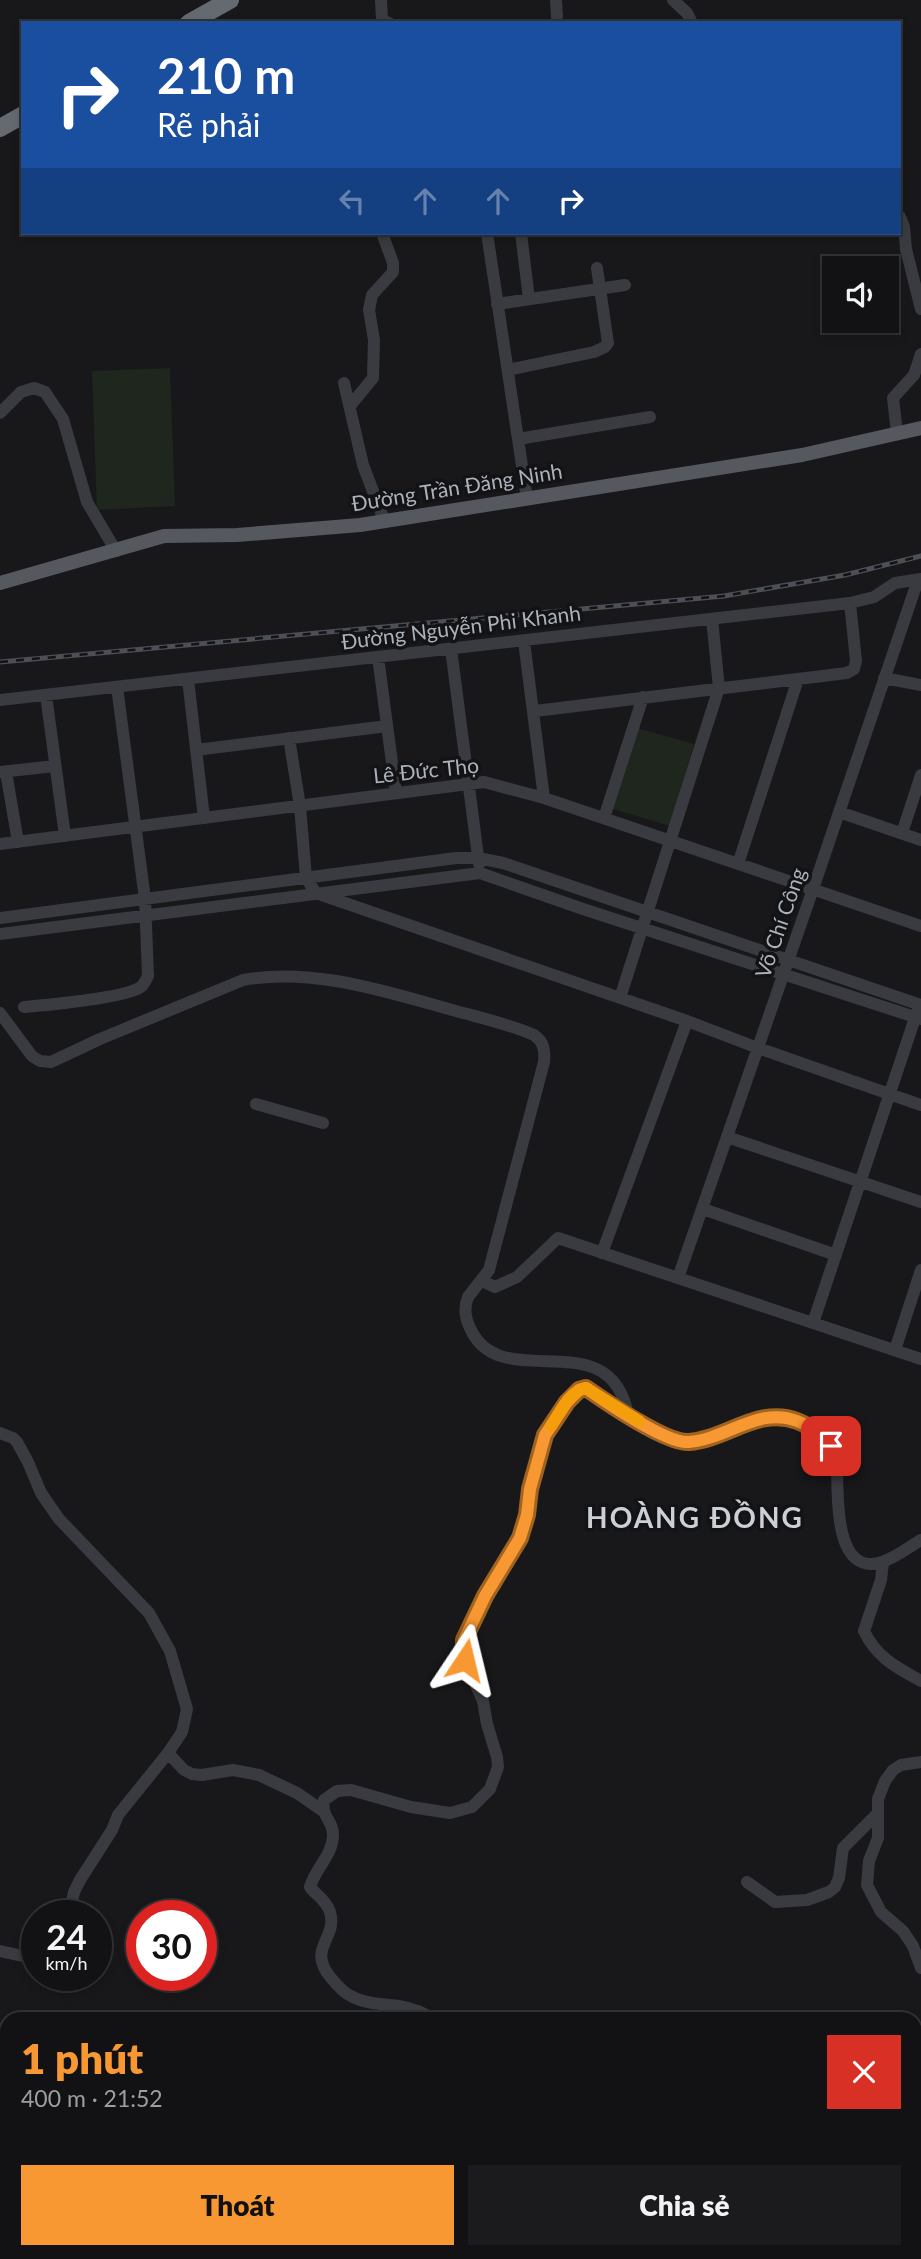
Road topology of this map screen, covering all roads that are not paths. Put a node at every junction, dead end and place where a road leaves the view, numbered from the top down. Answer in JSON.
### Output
{"nodes":[{"id":1,"x":230,"y":0,"type":"edge"},
{"id":2,"x":381,"y":0,"type":"edge"},
{"id":3,"x":556,"y":0,"type":"edge"},
{"id":4,"x":673,"y":0,"type":"edge"},
{"id":5,"x":557,"y":17,"type":"dead end"},
{"id":6,"x":193,"y":21,"type":"edge"},
{"id":7,"x":384,"y":21,"type":"edge"},
{"id":8,"x":691,"y":21,"type":"edge"},
{"id":9,"x":21,"y":116,"type":"edge"},
{"id":10,"x":0,"y":128,"type":"edge"},
{"id":11,"x":901,"y":220,"type":"edge"},
{"id":12,"x":383,"y":235,"type":"edge"},
{"id":13,"x":487,"y":235,"type":"edge"},
{"id":14,"x":521,"y":235,"type":"edge"},
{"id":15,"x":597,"y":268,"type":"dead end"},
{"id":16,"x":625,"y":285,"type":"dead end"},
{"id":17,"x":600,"y":289,"type":"junction"},
{"id":18,"x":529,"y":299,"type":"junction"},
{"id":19,"x":498,"y":304,"type":"junction"},
{"id":20,"x":921,"y":309,"type":"edge"},
{"id":21,"x":921,"y":354,"type":"edge"},
{"id":22,"x":508,"y":370,"type":"junction"},
{"id":23,"x":344,"y":383,"type":"dead end"},
{"id":24,"x":350,"y":406,"type":"junction"},
{"id":25,"x":0,"y":413,"type":"edge"},
{"id":26,"x":650,"y":417,"type":"dead end"},
{"id":27,"x":921,"y":428,"type":"edge"},
{"id":28,"x":897,"y":433,"type":"junction"},
{"id":29,"x":518,"y":439,"type":"junction"},
{"id":30,"x":527,"y":499,"type":"junction"},
{"id":31,"x":384,"y":520,"type":"junction"},
{"id":32,"x":116,"y":551,"type":"junction"},
{"id":33,"x":919,"y":580,"type":"edge"},
{"id":34,"x":0,"y":583,"type":"edge"},
{"id":35,"x":850,"y":603,"type":"junction"},
{"id":36,"x":712,"y":619,"type":"junction"},
{"id":37,"x":524,"y":641,"type":"junction"},
{"id":38,"x":451,"y":649,"type":"junction"},
{"id":39,"x":378,"y":657,"type":"junction"},
{"id":40,"x":884,"y":678,"type":"junction"},
{"id":41,"x":188,"y":679,"type":"junction"},
{"id":42,"x":798,"y":679,"type":"junction"},
{"id":43,"x":921,"y":685,"type":"edge"},
{"id":44,"x":117,"y":687,"type":"junction"},
{"id":45,"x":719,"y":688,"type":"junction"},
{"id":46,"x":46,"y":695,"type":"junction"},
{"id":47,"x":643,"y":697,"type":"junction"},
{"id":48,"x":0,"y":700,"type":"edge"},
{"id":49,"x":535,"y":711,"type":"junction"},
{"id":50,"x":387,"y":726,"type":"junction"},
{"id":51,"x":289,"y":738,"type":"junction"},
{"id":52,"x":196,"y":750,"type":"junction"},
{"id":53,"x":55,"y":766,"type":"junction"},
{"id":54,"x":3,"y":772,"type":"edge"},
{"id":55,"x":921,"y":775,"type":"edge"},
{"id":56,"x":469,"y":783,"type":"junction"},
{"id":57,"x":396,"y":793,"type":"junction"},
{"id":58,"x":544,"y":798,"type":"junction"},
{"id":59,"x":300,"y":806,"type":"junction"},
{"id":60,"x":839,"y":812,"type":"junction"},
{"id":61,"x":204,"y":818,"type":"junction"},
{"id":62,"x":604,"y":818,"type":"junction"},
{"id":63,"x":134,"y":827,"type":"junction"},
{"id":64,"x":902,"y":833,"type":"junction"},
{"id":65,"x":65,"y":836,"type":"junction"},
{"id":66,"x":921,"y":840,"type":"edge"},
{"id":67,"x":19,"y":842,"type":"junction"},
{"id":68,"x":671,"y":843,"type":"junction"},
{"id":69,"x":0,"y":844,"type":"edge"},
{"id":70,"x":478,"y":858,"type":"junction"},
{"id":71,"x":738,"y":864,"type":"junction"},
{"id":72,"x":480,"y":873,"type":"junction"},
{"id":73,"x":306,"y":878,"type":"junction"},
{"id":74,"x":813,"y":889,"type":"junction"},
{"id":75,"x":316,"y":893,"type":"junction"},
{"id":76,"x":145,"y":899,"type":"junction"},
{"id":77,"x":648,"y":911,"type":"junction"},
{"id":78,"x":146,"y":915,"type":"junction"},
{"id":79,"x":0,"y":918,"type":"edge"},
{"id":80,"x":921,"y":926,"type":"edge"},
{"id":81,"x":643,"y":928,"type":"junction"},
{"id":82,"x":0,"y":934,"type":"edge"},
{"id":83,"x":788,"y":959,"type":"junction"},
{"id":84,"x":783,"y":973,"type":"junction"},
{"id":85,"x":620,"y":998,"type":"junction"},
{"id":86,"x":920,"y":1003,"type":"edge"},
{"id":87,"x":24,"y":1007,"type":"dead end"},
{"id":88,"x":0,"y":1013,"type":"edge"},
{"id":89,"x":918,"y":1018,"type":"edge"},
{"id":90,"x":687,"y":1021,"type":"junction"},
{"id":91,"x":758,"y":1048,"type":"junction"},
{"id":92,"x":889,"y":1095,"type":"junction"},
{"id":93,"x":256,"y":1104,"type":"dead end"},
{"id":94,"x":921,"y":1105,"type":"edge"},
{"id":95,"x":323,"y":1123,"type":"dead end"},
{"id":96,"x":727,"y":1137,"type":"junction"},
{"id":97,"x":860,"y":1182,"type":"junction"},
{"id":98,"x":921,"y":1202,"type":"edge"},
{"id":99,"x":703,"y":1209,"type":"junction"},
{"id":100,"x":602,"y":1253,"type":"junction"},
{"id":101,"x":836,"y":1255,"type":"junction"},
{"id":102,"x":921,"y":1270,"type":"edge"},
{"id":103,"x":678,"y":1278,"type":"junction"},
{"id":104,"x":482,"y":1281,"type":"junction"},
{"id":105,"x":813,"y":1323,"type":"junction"},
{"id":106,"x":895,"y":1350,"type":"junction"},
{"id":107,"x":921,"y":1359,"type":"edge"},
{"id":108,"x":628,"y":1415,"type":"junction"},
{"id":109,"x":0,"y":1433,"type":"edge"},
{"id":110,"x":921,"y":1540,"type":"edge"},
{"id":111,"x":883,"y":1562,"type":"junction"},
{"id":112,"x":921,"y":1681,"type":"edge"},
{"id":113,"x":168,"y":1753,"type":"junction"},
{"id":114,"x":921,"y":1762,"type":"edge"},
{"id":115,"x":323,"y":1811,"type":"junction"},
{"id":116,"x":877,"y":1814,"type":"junction"},
{"id":117,"x":747,"y":1882,"type":"dead end"},
{"id":118,"x":72,"y":1900,"type":"edge"},
{"id":119,"x":0,"y":1951,"type":"edge"},
{"id":120,"x":21,"y":1956,"type":"edge"},
{"id":121,"x":921,"y":1968,"type":"edge"},
{"id":122,"x":415,"y":2012,"type":"edge"}],
"edges":[{"from":1,"to":6,"type":"highway"},
{"from":2,"to":7,"type":"street"},
{"from":3,"to":5,"type":"street"},
{"from":4,"to":8,"type":"street"},
{"from":9,"to":10,"type":"highway"},
{"from":11,"to":20,"type":"street"},
{"from":12,"to":24,"type":"street"},
{"from":13,"to":19,"type":"street"},
{"from":14,"to":18,"type":"street"},
{"from":15,"to":17,"type":"street"},
{"from":16,"to":17,"type":"street"},
{"from":17,"to":18,"type":"street"},
{"from":17,"to":22,"type":"street"},
{"from":18,"to":19,"type":"street"},
{"from":19,"to":22,"type":"street"},
{"from":21,"to":28,"type":"street"},
{"from":22,"to":29,"type":"street"},
{"from":23,"to":24,"type":"street"},
{"from":24,"to":31,"type":"street"},
{"from":25,"to":32,"type":"street"},
{"from":26,"to":29,"type":"street"},
{"from":27,"to":28,"type":"main road","name":"Đường Trần Đăng Ninh"},
{"from":28,"to":30,"type":"main road","name":"Đường Trần Đăng Ninh"},
{"from":29,"to":30,"type":"street"},
{"from":30,"to":31,"type":"main road","name":"Đường Trần Đăng Ninh"},
{"from":31,"to":32,"type":"main road","name":"Đường Trần Đăng Ninh"},
{"from":32,"to":34,"type":"main road","name":"Đường Trần Đăng Ninh"},
{"from":33,"to":35,"type":"street","name":"Đường Nguyễn Phi Khanh"},
{"from":33,"to":40,"type":"street","name":"Võ Chí Công"},
{"from":35,"to":36,"type":"street","name":"Đường Nguyễn Phi Khanh"},
{"from":35,"to":42,"type":"street"},
{"from":36,"to":37,"type":"street","name":"Đường Nguyễn Phi Khanh"},
{"from":36,"to":45,"type":"street"},
{"from":37,"to":38,"type":"street","name":"Đường Nguyễn Phi Khanh"},
{"from":37,"to":49,"type":"street"},
{"from":38,"to":39,"type":"street","name":"Đường Nguyễn Phi Khanh"},
{"from":38,"to":56,"type":"street"},
{"from":39,"to":41,"type":"street","name":"Đường Nguyễn Phi Khanh"},
{"from":39,"to":50,"type":"street"},
{"from":40,"to":43,"type":"street"},
{"from":40,"to":60,"type":"street","name":"Võ Chí Công"},
{"from":41,"to":44,"type":"street","name":"Đường Nguyễn Phi Khanh"},
{"from":41,"to":52,"type":"street"},
{"from":42,"to":45,"type":"street"},
{"from":42,"to":71,"type":"street"},
{"from":44,"to":46,"type":"street","name":"Đường Nguyễn Phi Khanh"},
{"from":44,"to":63,"type":"street"},
{"from":45,"to":47,"type":"street"},
{"from":45,"to":68,"type":"street"},
{"from":46,"to":48,"type":"street","name":"Đường Nguyễn Phi Khanh"},
{"from":46,"to":53,"type":"street"},
{"from":47,"to":49,"type":"street"},
{"from":47,"to":62,"type":"street"},
{"from":49,"to":58,"type":"street"},
{"from":50,"to":51,"type":"street"},
{"from":50,"to":57,"type":"street"},
{"from":51,"to":52,"type":"street"},
{"from":51,"to":59,"type":"street"},
{"from":52,"to":61,"type":"street"},
{"from":53,"to":54,"type":"street"},
{"from":53,"to":65,"type":"street"},
{"from":54,"to":67,"type":"street"},
{"from":55,"to":64,"type":"street"},
{"from":56,"to":57,"type":"street","name":"Lê Đức Thọ"},
{"from":56,"to":58,"type":"street","name":"Lê Đức Thọ"},
{"from":56,"to":70,"type":"street"},
{"from":57,"to":59,"type":"street","name":"Lê Đức Thọ"},
{"from":58,"to":62,"type":"street","name":"Lê Đức Thọ"},
{"from":59,"to":61,"type":"street","name":"Lê Đức Thọ"},
{"from":59,"to":73,"type":"street"},
{"from":60,"to":64,"type":"street"},
{"from":60,"to":74,"type":"street","name":"Võ Chí Công"},
{"from":61,"to":63,"type":"street","name":"Lê Đức Thọ"},
{"from":62,"to":68,"type":"street","name":"Lê Đức Thọ"},
{"from":63,"to":65,"type":"street","name":"Lê Đức Thọ"},
{"from":63,"to":76,"type":"street"},
{"from":64,"to":66,"type":"street"},
{"from":65,"to":67,"type":"street","name":"Lê Đức Thọ"},
{"from":67,"to":69,"type":"street","name":"Lê Đức Thọ"},
{"from":68,"to":71,"type":"street","name":"Lê Đức Thọ"},
{"from":68,"to":77,"type":"street"},
{"from":70,"to":72,"type":"street"},
{"from":70,"to":73,"type":"street"},
{"from":70,"to":77,"type":"street"},
{"from":71,"to":74,"type":"street","name":"Lê Đức Thọ"},
{"from":72,"to":75,"type":"street"},
{"from":72,"to":81,"type":"street"},
{"from":73,"to":75,"type":"street"},
{"from":73,"to":76,"type":"street"},
{"from":74,"to":80,"type":"street","name":"Lê Đức Thọ"},
{"from":74,"to":83,"type":"street","name":"Võ Chí Công"},
{"from":75,"to":78,"type":"street"},
{"from":75,"to":85,"type":"street"},
{"from":76,"to":78,"type":"street"},
{"from":76,"to":79,"type":"street"},
{"from":77,"to":81,"type":"street"},
{"from":77,"to":83,"type":"street"},
{"from":78,"to":82,"type":"street"},
{"from":78,"to":87,"type":"street"},
{"from":81,"to":84,"type":"street"},
{"from":81,"to":85,"type":"street"},
{"from":83,"to":84,"type":"street","name":"Võ Chí Công"},
{"from":83,"to":86,"type":"street"},
{"from":84,"to":89,"type":"street"},
{"from":84,"to":91,"type":"street","name":"Võ Chí Công"},
{"from":85,"to":90,"type":"street"},
{"from":86,"to":89,"type":"street"},
{"from":88,"to":104,"type":"street"},
{"from":89,"to":92,"type":"street"},
{"from":90,"to":91,"type":"street"},
{"from":90,"to":100,"type":"street"},
{"from":91,"to":92,"type":"street"},
{"from":91,"to":96,"type":"street","name":"Võ Chí Công"},
{"from":92,"to":94,"type":"street"},
{"from":92,"to":97,"type":"street"},
{"from":93,"to":95,"type":"street"},
{"from":96,"to":97,"type":"street"},
{"from":96,"to":99,"type":"street","name":"Võ Chí Công"},
{"from":97,"to":98,"type":"street"},
{"from":97,"to":101,"type":"street"},
{"from":99,"to":101,"type":"street"},
{"from":99,"to":103,"type":"street","name":"Võ Chí Công"},
{"from":100,"to":103,"type":"street"},
{"from":100,"to":104,"type":"street"},
{"from":101,"to":105,"type":"street"},
{"from":102,"to":106,"type":"street"},
{"from":103,"to":105,"type":"street"},
{"from":104,"to":108,"type":"street"},
{"from":105,"to":106,"type":"street"},
{"from":106,"to":107,"type":"street"},
{"from":108,"to":111,"type":"street"},
{"from":108,"to":115,"type":"street"},
{"from":109,"to":113,"type":"street"},
{"from":110,"to":111,"type":"street"},
{"from":111,"to":112,"type":"street"},
{"from":113,"to":115,"type":"street"},
{"from":113,"to":118,"type":"street"},
{"from":114,"to":116,"type":"street"},
{"from":115,"to":122,"type":"street"},
{"from":116,"to":117,"type":"street"},
{"from":116,"to":121,"type":"street"},
{"from":119,"to":120,"type":"street"}]}
